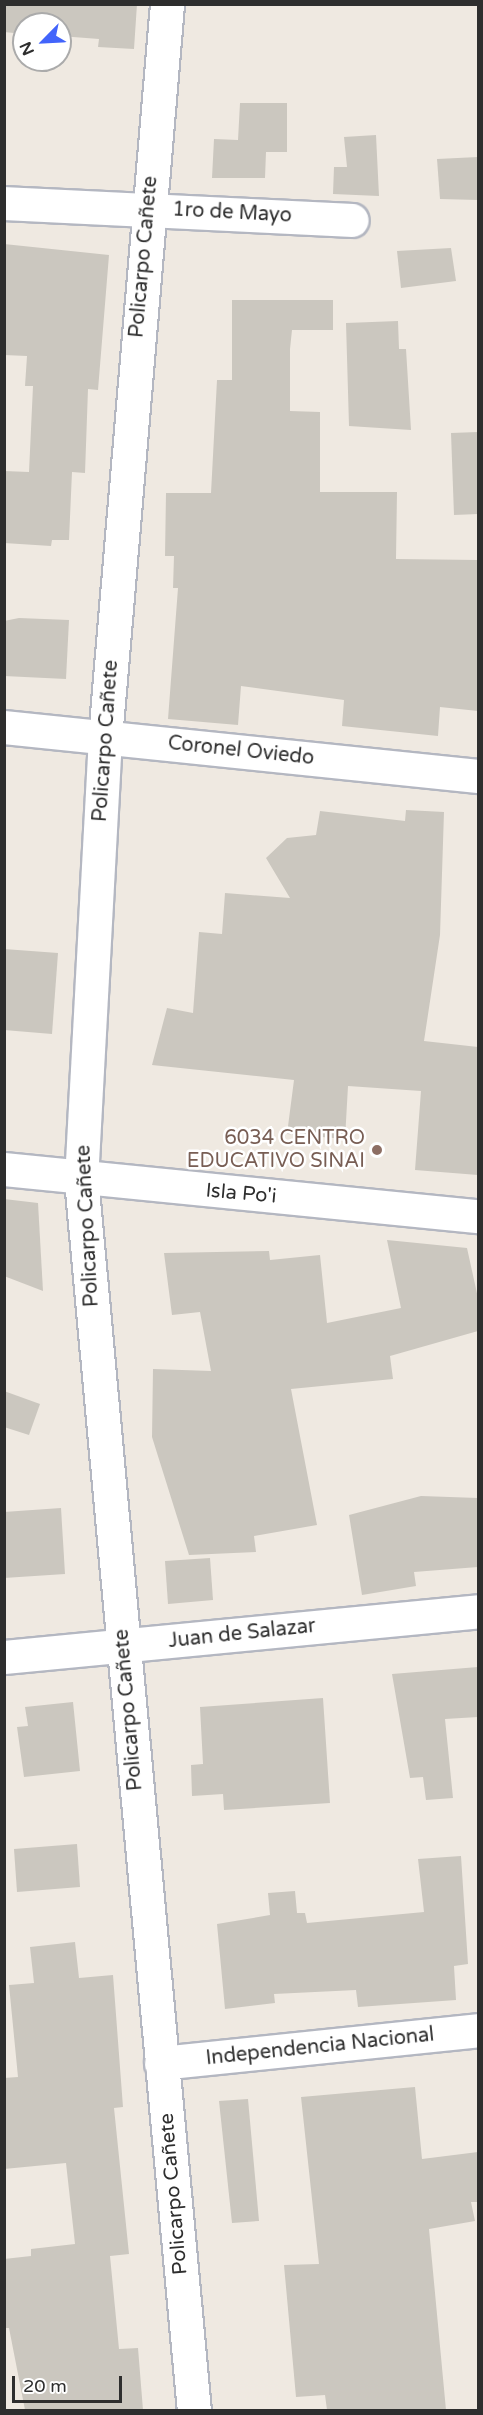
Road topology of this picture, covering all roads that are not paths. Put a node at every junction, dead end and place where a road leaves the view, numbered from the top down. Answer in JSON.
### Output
{"nodes":[{"id":1,"x":167,"y":4,"type":"edge"},
{"id":2,"x":4,"y":203,"type":"edge"},
{"id":3,"x":148,"y":209,"type":"junction"},
{"id":4,"x":352,"y":220,"type":"dead end"},
{"id":5,"x":4,"y":727,"type":"edge"},
{"id":6,"x":105,"y":737,"type":"junction"},
{"id":7,"x":478,"y":776,"type":"edge"},
{"id":8,"x":4,"y":1169,"type":"edge"},
{"id":9,"x":81,"y":1179,"type":"junction"},
{"id":10,"x":478,"y":1216,"type":"edge"},
{"id":11,"x":478,"y":1611,"type":"edge"},
{"id":12,"x":123,"y":1646,"type":"junction"},
{"id":13,"x":4,"y":1657,"type":"edge"},
{"id":14,"x":478,"y":2030,"type":"edge"},
{"id":15,"x":161,"y":2063,"type":"junction"},
{"id":16,"x":194,"y":2410,"type":"edge"}],
"edges":[{"from":1,"to":3,"type":"street","name":"Policarpo Cañete"},
{"from":2,"to":3,"type":"street","name":"1ro de Mayo"},
{"from":3,"to":4,"type":"street","name":"1ro de Mayo"},
{"from":3,"to":6,"type":"street","name":"Policarpo Cañete"},
{"from":5,"to":6,"type":"street","name":"Coronel Oviedo"},
{"from":6,"to":7,"type":"street","name":"Coronel Oviedo"},
{"from":6,"to":9,"type":"street","name":"Policarpo Cañete"},
{"from":8,"to":9,"type":"street","name":"Isla Po'i"},
{"from":9,"to":10,"type":"street","name":"Isla Po'i"},
{"from":9,"to":12,"type":"street","name":"Policarpo Cañete"},
{"from":11,"to":12,"type":"street","name":"Juan de Salazar"},
{"from":12,"to":13,"type":"street","name":"Juan de Salazar"},
{"from":12,"to":15,"type":"street","name":"Policarpo Cañete"},
{"from":14,"to":15,"type":"street","name":"Independencia Nacional"},
{"from":15,"to":16,"type":"street","name":"Policarpo Cañete"}]}
